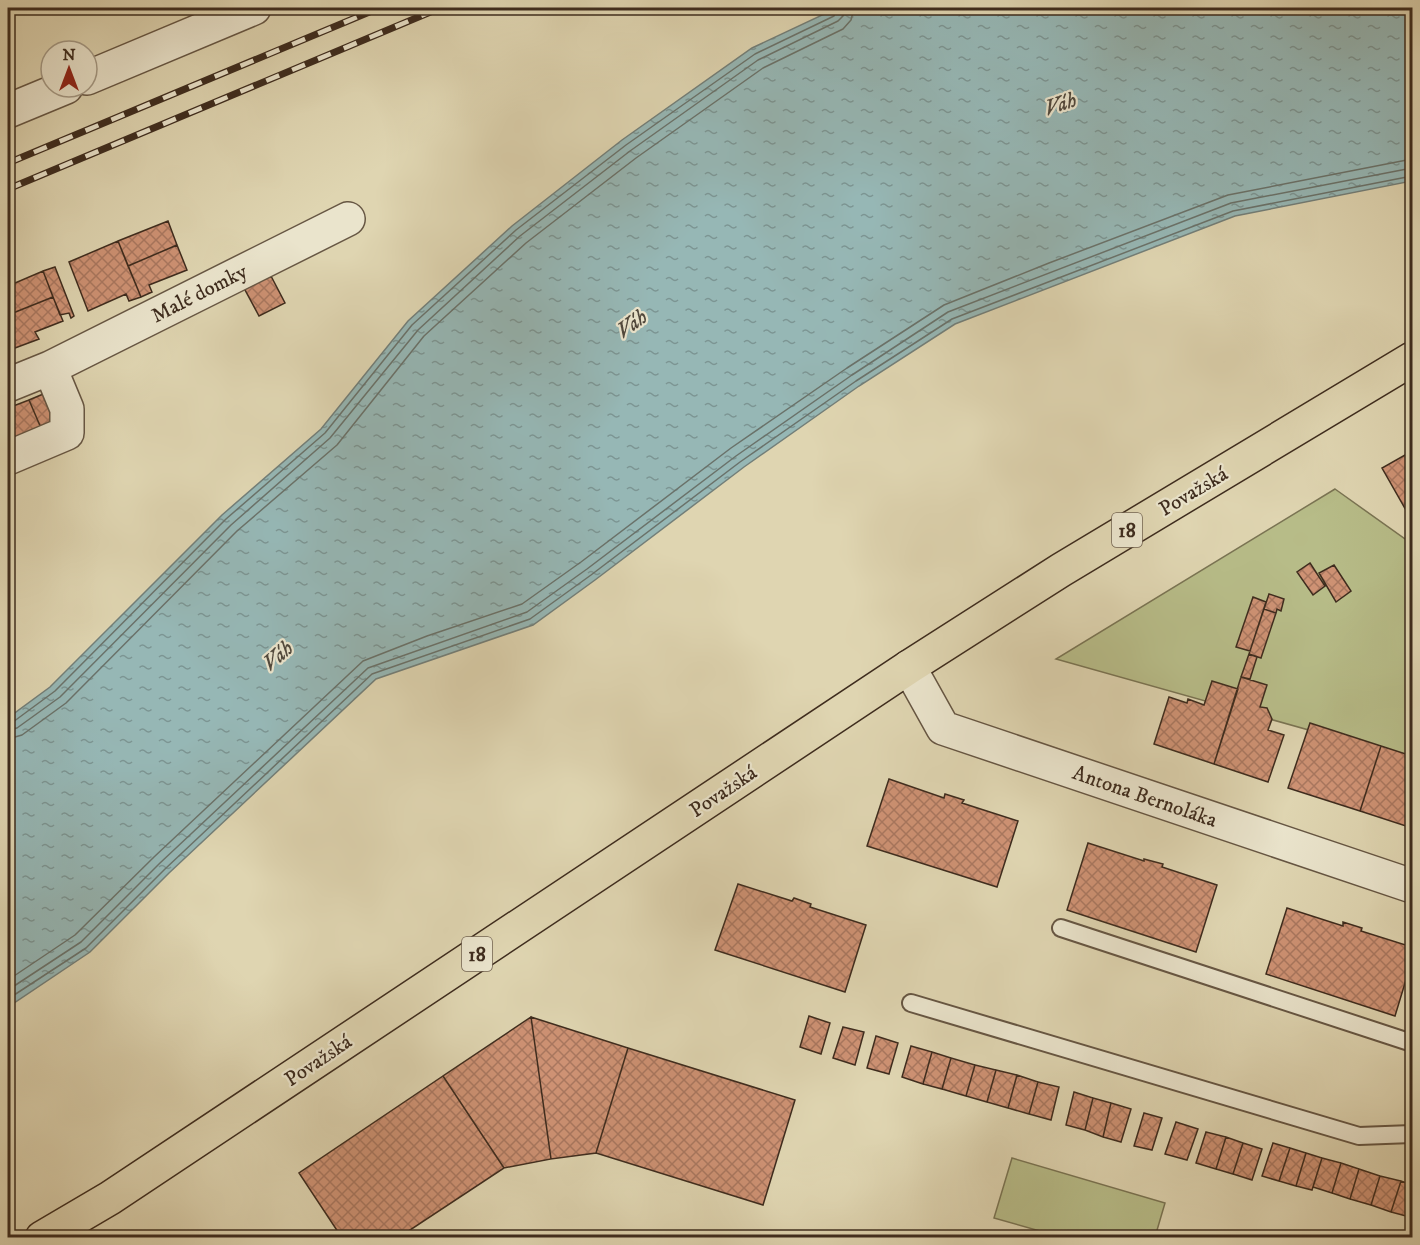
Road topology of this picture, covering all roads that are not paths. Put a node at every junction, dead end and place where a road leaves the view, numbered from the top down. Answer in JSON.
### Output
{"nodes":[{"id":1,"x":254,"y":8,"type":"edge"},
{"id":2,"x":99,"y":73,"type":"edge"},
{"id":3,"x":39,"y":98,"type":"edge"},
{"id":4,"x":8,"y":111,"type":"edge"},
{"id":5,"x":348,"y":219,"type":"dead end"},
{"id":6,"x":1413,"y":359,"type":"edge"},
{"id":7,"x":50,"y":368,"type":"junction"},
{"id":8,"x":8,"y":385,"type":"edge"},
{"id":9,"x":8,"y":458,"type":"edge"},
{"id":10,"x":909,"y":667,"type":"junction"},
{"id":11,"x":1413,"y":886,"type":"edge"},
{"id":12,"x":1061,"y":928,"type":"dead end"},
{"id":13,"x":911,"y":1003,"type":"dead end"},
{"id":14,"x":1413,"y":1043,"type":"edge"},
{"id":15,"x":1413,"y":1134,"type":"edge"},
{"id":16,"x":42,"y":1238,"type":"edge"}],
"edges":[{"from":1,"to":2,"type":"street"},
{"from":3,"to":4,"type":"street"},
{"from":5,"to":7,"type":"street","name":"Malé domky"},
{"from":6,"to":10,"type":"main road","name":"Považská","number":"18"},
{"from":7,"to":8,"type":"street","name":"Malé domky"},
{"from":7,"to":9,"type":"street"},
{"from":10,"to":11,"type":"street","name":"Antona Bernoláka"},
{"from":10,"to":16,"type":"main road","name":"Považská","number":"18"},
{"from":12,"to":14,"type":"lane"},
{"from":13,"to":15,"type":"lane"}]}
